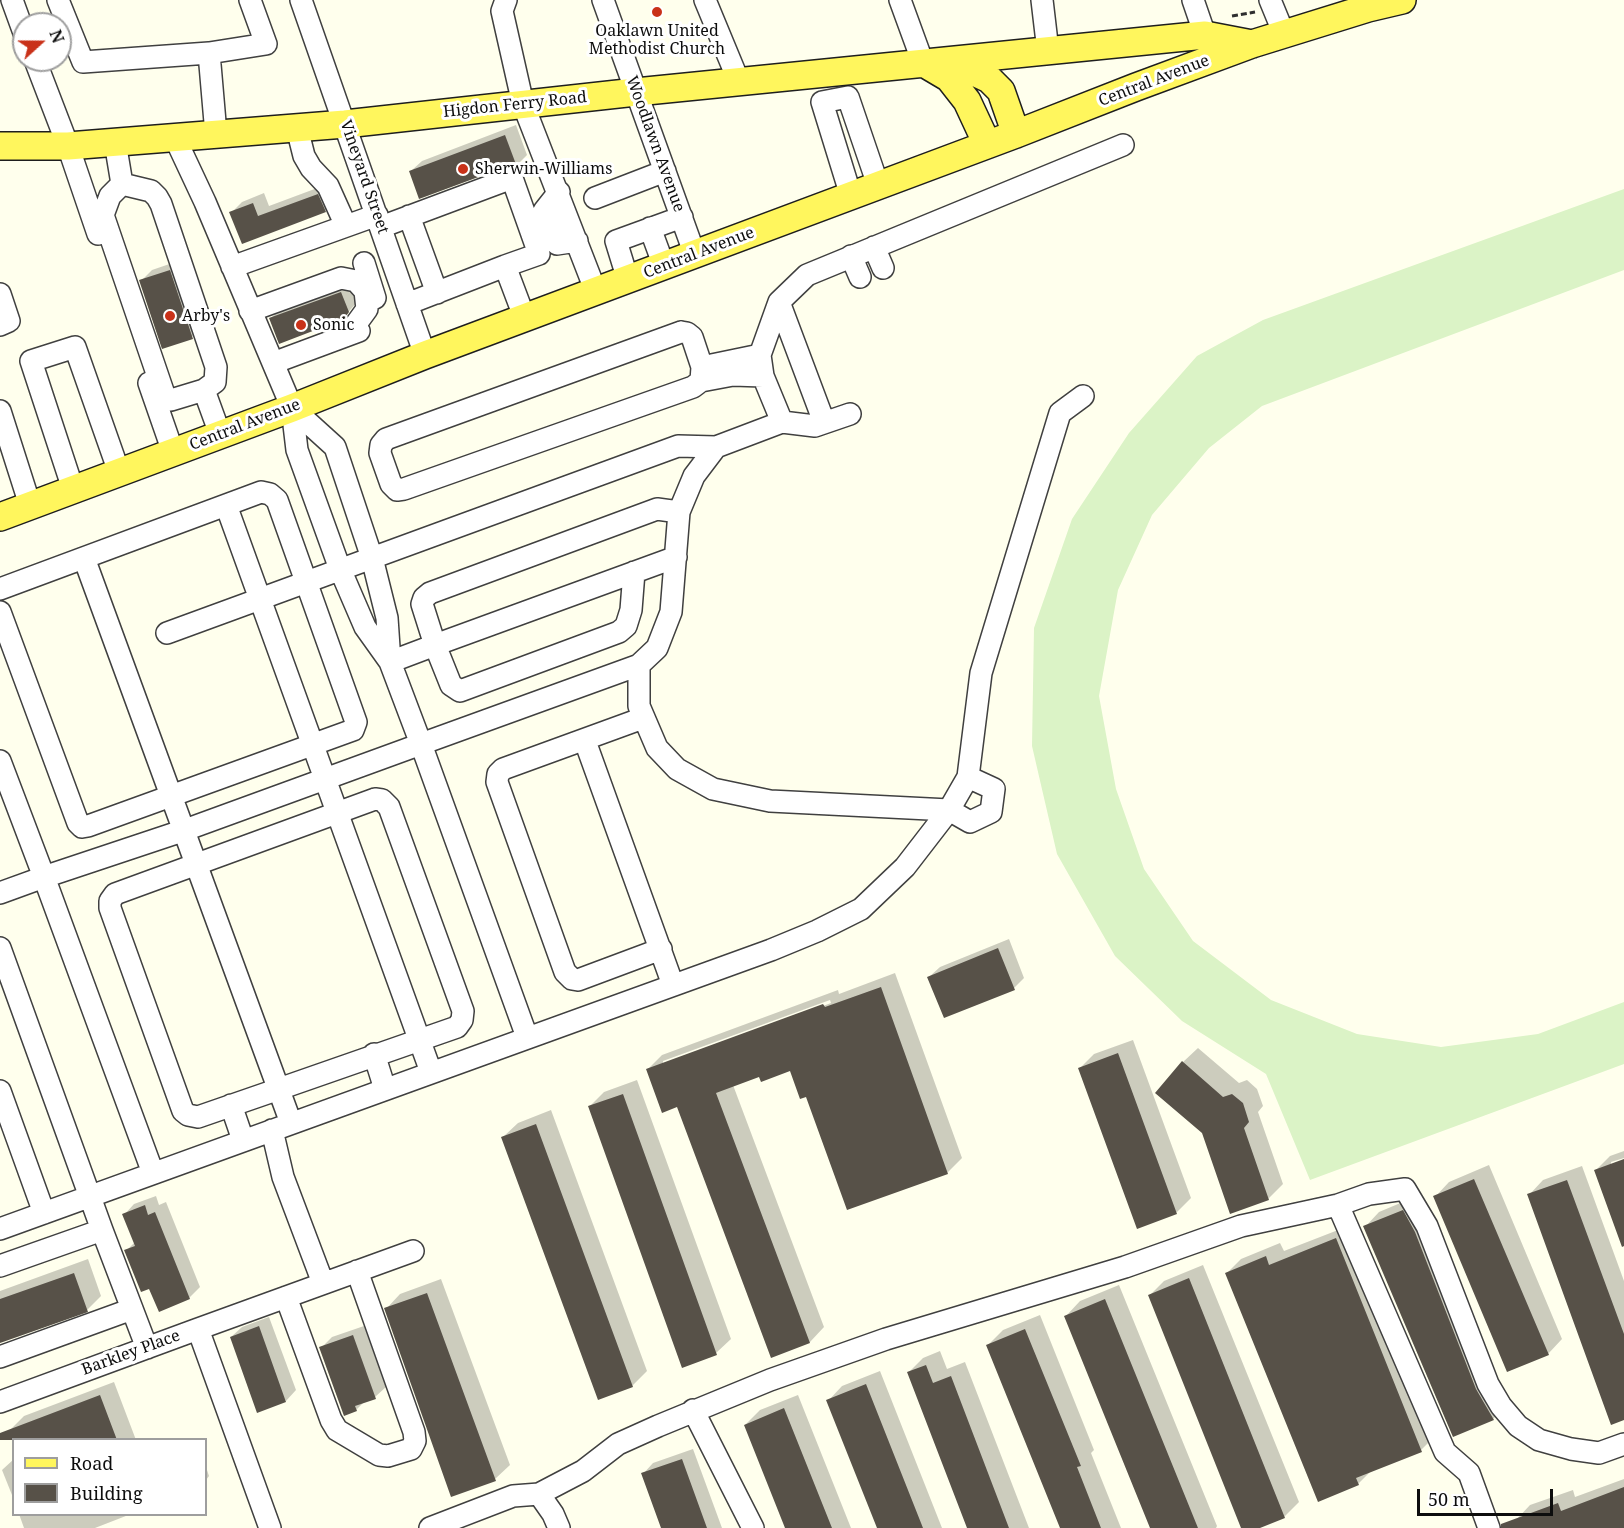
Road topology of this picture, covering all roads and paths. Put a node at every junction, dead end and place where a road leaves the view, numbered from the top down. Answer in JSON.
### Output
{"nodes":[{"id":1,"x":58,"y":0,"type":"edge"},
{"id":2,"x":250,"y":0,"type":"edge"},
{"id":3,"x":301,"y":0,"type":"edge"},
{"id":4,"x":506,"y":0,"type":"edge"},
{"id":5,"x":603,"y":0,"type":"edge"},
{"id":6,"x":705,"y":0,"type":"edge"},
{"id":7,"x":900,"y":0,"type":"edge"},
{"id":8,"x":1042,"y":0,"type":"edge"},
{"id":9,"x":1193,"y":0,"type":"edge"},
{"id":10,"x":1270,"y":0,"type":"edge"},
{"id":11,"x":1402,"y":0,"type":"edge"},
{"id":12,"x":1366,"y":4,"type":"edge"},
{"id":13,"x":1284,"y":34,"type":"junction"},
{"id":14,"x":1206,"y":35,"type":"junction"},
{"id":15,"x":1252,"y":44,"type":"junction"},
{"id":16,"x":1048,"y":51,"type":"junction"},
{"id":17,"x":209,"y":53,"type":"junction"},
{"id":18,"x":923,"y":63,"type":"junction"},
{"id":19,"x":39,"y":72,"type":"edge"},
{"id":20,"x":739,"y":82,"type":"junction"},
{"id":21,"x":636,"y":92,"type":"junction"},
{"id":22,"x":523,"y":104,"type":"junction"},
{"id":23,"x":345,"y":124,"type":"junction"},
{"id":24,"x":297,"y":128,"type":"junction"},
{"id":25,"x":216,"y":134,"type":"junction"},
{"id":26,"x":1016,"y":134,"type":"junction"},
{"id":27,"x":175,"y":138,"type":"junction"},
{"id":28,"x":115,"y":142,"type":"junction"},
{"id":29,"x":987,"y":144,"type":"junction"},
{"id":30,"x":1123,"y":145,"type":"dead end"},
{"id":31,"x":0,"y":146,"type":"edge"},
{"id":32,"x":68,"y":146,"type":"junction"},
{"id":33,"x":665,"y":171,"type":"junction"},
{"id":34,"x":122,"y":184,"type":"junction"},
{"id":35,"x":878,"y":185,"type":"junction"},
{"id":36,"x":151,"y":191,"type":"junction"},
{"id":37,"x":851,"y":196,"type":"junction"},
{"id":38,"x":595,"y":198,"type":"dead end"},
{"id":39,"x":410,"y":216,"type":"junction"},
{"id":40,"x":682,"y":217,"type":"junction"},
{"id":41,"x":379,"y":221,"type":"junction"},
{"id":42,"x":346,"y":226,"type":"junction"},
{"id":43,"x":650,"y":228,"type":"junction"},
{"id":44,"x":874,"y":247,"type":"junction"},
{"id":45,"x":390,"y":255,"type":"junction"},
{"id":46,"x":695,"y":255,"type":"junction"},
{"id":47,"x":851,"y":256,"type":"junction"},
{"id":48,"x":364,"y":263,"type":"junction"},
{"id":49,"x":505,"y":266,"type":"junction"},
{"id":50,"x":664,"y":266,"type":"junction"},
{"id":51,"x":232,"y":267,"type":"junction"},
{"id":52,"x":883,"y":268,"type":"dead end"},
{"id":53,"x":860,"y":277,"type":"dead end"},
{"id":54,"x":628,"y":280,"type":"junction"},
{"id":55,"x":596,"y":292,"type":"junction"},
{"id":56,"x":437,"y":293,"type":"junction"},
{"id":57,"x":0,"y":294,"type":"edge"},
{"id":58,"x":779,"y":302,"type":"junction"},
{"id":59,"x":407,"y":304,"type":"junction"},
{"id":60,"x":248,"y":306,"type":"junction"},
{"id":61,"x":525,"y":319,"type":"junction"},
{"id":62,"x":0,"y":325,"type":"edge"},
{"id":63,"x":348,"y":335,"type":"junction"},
{"id":64,"x":425,"y":355,"type":"junction"},
{"id":65,"x":273,"y":363,"type":"junction"},
{"id":66,"x":761,"y":366,"type":"junction"},
{"id":67,"x":701,"y":374,"type":"junction"},
{"id":68,"x":204,"y":390,"type":"junction"},
{"id":69,"x":1083,"y":396,"type":"dead end"},
{"id":70,"x":179,"y":398,"type":"junction"},
{"id":71,"x":292,"y":408,"type":"junction"},
{"id":72,"x":0,"y":411,"type":"edge"},
{"id":73,"x":850,"y":414,"type":"dead end"},
{"id":74,"x":782,"y":422,"type":"junction"},
{"id":75,"x":824,"y":423,"type":"junction"},
{"id":76,"x":220,"y":434,"type":"junction"},
{"id":77,"x":716,"y":447,"type":"junction"},
{"id":78,"x":173,"y":452,"type":"junction"},
{"id":79,"x":119,"y":472,"type":"junction"},
{"id":80,"x":73,"y":489,"type":"junction"},
{"id":81,"x":30,"y":505,"type":"junction"},
{"id":82,"x":226,"y":505,"type":"junction"},
{"id":83,"x":679,"y":512,"type":"junction"},
{"id":84,"x":0,"y":517,"type":"edge"},
{"id":85,"x":676,"y":557,"type":"junction"},
{"id":86,"x":84,"y":558,"type":"junction"},
{"id":87,"x":372,"y":558,"type":"junction"},
{"id":88,"x":340,"y":569,"type":"junction"},
{"id":89,"x":634,"y":572,"type":"junction"},
{"id":90,"x":306,"y":582,"type":"junction"},
{"id":91,"x":0,"y":589,"type":"edge"},
{"id":92,"x":260,"y":599,"type":"junction"},
{"id":93,"x":0,"y":612,"type":"edge"},
{"id":94,"x":166,"y":633,"type":"dead end"},
{"id":95,"x":435,"y":645,"type":"junction"},
{"id":96,"x":390,"y":662,"type":"junction"},
{"id":97,"x":639,"y":665,"type":"junction"},
{"id":98,"x":643,"y":718,"type":"junction"},
{"id":99,"x":585,"y":741,"type":"junction"},
{"id":100,"x":421,"y":744,"type":"junction"},
{"id":101,"x":312,"y":745,"type":"junction"},
{"id":102,"x":0,"y":761,"type":"edge"},
{"id":103,"x":968,"y":777,"type":"junction"},
{"id":104,"x":325,"y":781,"type":"junction"},
{"id":105,"x":172,"y":796,"type":"junction"},
{"id":106,"x":949,"y":810,"type":"junction"},
{"id":107,"x":337,"y":812,"type":"junction"},
{"id":108,"x":184,"y":830,"type":"junction"},
{"id":109,"x":197,"y":864,"type":"junction"},
{"id":110,"x":44,"y":877,"type":"junction"},
{"id":111,"x":0,"y":892,"type":"edge"},
{"id":112,"x":0,"y":948,"type":"edge"},
{"id":113,"x":661,"y":949,"type":"junction"},
{"id":114,"x":673,"y":985,"type":"junction"},
{"id":115,"x":527,"y":1036,"type":"junction"},
{"id":116,"x":419,"y":1039,"type":"junction"},
{"id":117,"x":374,"y":1054,"type":"junction"},
{"id":118,"x":431,"y":1072,"type":"junction"},
{"id":119,"x":279,"y":1089,"type":"junction"},
{"id":120,"x":385,"y":1089,"type":"junction"},
{"id":121,"x":0,"y":1091,"type":"edge"},
{"id":122,"x":231,"y":1105,"type":"junction"},
{"id":123,"x":281,"y":1126,"type":"junction"},
{"id":124,"x":243,"y":1140,"type":"junction"},
{"id":125,"x":153,"y":1173,"type":"junction"},
{"id":126,"x":90,"y":1195,"type":"junction"},
{"id":127,"x":1338,"y":1204,"type":"junction"},
{"id":128,"x":44,"y":1213,"type":"junction"},
{"id":129,"x":0,"y":1229,"type":"edge"},
{"id":130,"x":102,"y":1230,"type":"junction"},
{"id":131,"x":0,"y":1239,"type":"edge"},
{"id":132,"x":413,"y":1251,"type":"dead end"},
{"id":133,"x":4,"y":1264,"type":"edge"},
{"id":134,"x":357,"y":1271,"type":"junction"},
{"id":135,"x":323,"y":1283,"type":"junction"},
{"id":136,"x":286,"y":1297,"type":"junction"},
{"id":137,"x":132,"y":1309,"type":"junction"},
{"id":138,"x":198,"y":1329,"type":"junction"},
{"id":139,"x":147,"y":1348,"type":"junction"},
{"id":140,"x":0,"y":1357,"type":"edge"},
{"id":141,"x":0,"y":1402,"type":"edge"},
{"id":142,"x":693,"y":1410,"type":"junction"},
{"id":143,"x":1624,"y":1444,"type":"edge"},
{"id":144,"x":539,"y":1494,"type":"junction"},
{"id":145,"x":270,"y":1528,"type":"edge"},
{"id":146,"x":430,"y":1528,"type":"edge"},
{"id":147,"x":559,"y":1528,"type":"edge"},
{"id":148,"x":753,"y":1528,"type":"edge"},
{"id":149,"x":1489,"y":1528,"type":"edge"}],
"edges":[{"from":1,"to":17,"type":"street"},
{"from":2,"to":17,"type":"street"},
{"from":3,"to":23,"type":"street","name":"Vineyard Street"},
{"from":4,"to":22,"type":"street"},
{"from":5,"to":21,"type":"street","name":"Woodlawn Avenue"},
{"from":6,"to":20,"type":"street"},
{"from":7,"to":18,"type":"street"},
{"from":8,"to":16,"type":"street"},
{"from":9,"to":14,"type":"street"},
{"from":10,"to":13,"type":"street"},
{"from":11,"to":12,"type":"main road","name":"Central Avenue"},
{"from":12,"to":13,"type":"main road","name":"Central Avenue"},
{"from":13,"to":15,"type":"main road","name":"Central Avenue"},
{"from":14,"to":15,"type":"main road"},
{"from":14,"to":16,"type":"main road"},
{"from":15,"to":26,"type":"main road","name":"Central Avenue"},
{"from":16,"to":18,"type":"main road"},
{"from":17,"to":25,"type":"street"},
{"from":18,"to":20,"type":"main road","name":"Higdon Ferry Road"},
{"from":18,"to":26,"type":"main road"},
{"from":18,"to":29,"type":"main road"},
{"from":19,"to":32,"type":"street"},
{"from":20,"to":21,"type":"main road","name":"Higdon Ferry Road"},
{"from":21,"to":22,"type":"main road","name":"Higdon Ferry Road"},
{"from":21,"to":33,"type":"street","name":"Woodlawn Avenue"},
{"from":22,"to":23,"type":"main road","name":"Higdon Ferry Road"},
{"from":22,"to":55,"type":"street"},
{"from":23,"to":24,"type":"main road","name":"Higdon Ferry Road"},
{"from":23,"to":41,"type":"street","name":"Vineyard Street"},
{"from":24,"to":25,"type":"main road","name":"Higdon Ferry Road"},
{"from":24,"to":42,"type":"street"},
{"from":25,"to":27,"type":"main road","name":"Higdon Ferry Road"},
{"from":26,"to":29,"type":"main road","name":"Central Avenue"},
{"from":27,"to":28,"type":"main road","name":"Higdon Ferry Road"},
{"from":27,"to":51,"type":"street"},
{"from":28,"to":32,"type":"main road","name":"Higdon Ferry Road"},
{"from":28,"to":34,"type":"street"},
{"from":29,"to":35,"type":"main road","name":"Central Avenue"},
{"from":30,"to":44,"type":"street"},
{"from":31,"to":32,"type":"main road","name":"Higdon Ferry Road"},
{"from":32,"to":78,"type":"street"},
{"from":33,"to":38,"type":"street"},
{"from":33,"to":40,"type":"street","name":"Woodlawn Avenue"},
{"from":34,"to":36,"type":"street"},
{"from":34,"to":70,"type":"street"},
{"from":35,"to":37,"type":"main road","name":"Central Avenue"},
{"from":35,"to":37,"type":"street"},
{"from":36,"to":68,"type":"street"},
{"from":36,"to":70,"type":"street"},
{"from":37,"to":46,"type":"main road","name":"Central Avenue"},
{"from":39,"to":41,"type":"street"},
{"from":39,"to":49,"type":"street"},
{"from":39,"to":56,"type":"street"},
{"from":40,"to":43,"type":"street"},
{"from":40,"to":46,"type":"street","name":"Woodlawn Avenue"},
{"from":41,"to":42,"type":"street"},
{"from":41,"to":45,"type":"street","name":"Vineyard Street"},
{"from":42,"to":51,"type":"street"},
{"from":43,"to":50,"type":"street"},
{"from":43,"to":54,"type":"street"},
{"from":44,"to":47,"type":"street"},
{"from":44,"to":52,"type":"street"},
{"from":45,"to":48,"type":"street"},
{"from":45,"to":59,"type":"street","name":"Vineyard Street"},
{"from":46,"to":50,"type":"main road","name":"Central Avenue"},
{"from":47,"to":53,"type":"street"},
{"from":47,"to":58,"type":"street"},
{"from":48,"to":60,"type":"street"},
{"from":48,"to":63,"type":"street"},
{"from":49,"to":56,"type":"street"},
{"from":49,"to":61,"type":"street"},
{"from":50,"to":54,"type":"main road","name":"Central Avenue"},
{"from":51,"to":60,"type":"street"},
{"from":54,"to":55,"type":"main road","name":"Central Avenue"},
{"from":55,"to":61,"type":"main road","name":"Central Avenue"},
{"from":56,"to":59,"type":"street"},
{"from":57,"to":62,"type":"street"},
{"from":58,"to":66,"type":"street"},
{"from":58,"to":75,"type":"street"},
{"from":59,"to":64,"type":"street","name":"Vineyard Street"},
{"from":60,"to":63,"type":"street"},
{"from":60,"to":65,"type":"street"},
{"from":61,"to":64,"type":"main road","name":"Central Avenue"},
{"from":63,"to":65,"type":"street"},
{"from":64,"to":71,"type":"main road","name":"Central Avenue"},
{"from":65,"to":71,"type":"street"},
{"from":66,"to":67,"type":"street"},
{"from":66,"to":74,"type":"street"},
{"from":67,"to":67,"type":"street"},
{"from":68,"to":70,"type":"street"},
{"from":68,"to":76,"type":"street"},
{"from":69,"to":103,"type":"street"},
{"from":71,"to":76,"type":"main road","name":"Central Avenue"},
{"from":71,"to":87,"type":"street"},
{"from":71,"to":88,"type":"street"},
{"from":72,"to":81,"type":"street"},
{"from":73,"to":75,"type":"street"},
{"from":74,"to":75,"type":"street"},
{"from":74,"to":77,"type":"street"},
{"from":76,"to":78,"type":"main road","name":"Central Avenue"},
{"from":77,"to":83,"type":"street"},
{"from":77,"to":87,"type":"street"},
{"from":78,"to":79,"type":"main road","name":"Central Avenue"},
{"from":79,"to":80,"type":"main road","name":"Central Avenue"},
{"from":79,"to":80,"type":"street"},
{"from":80,"to":81,"type":"main road","name":"Central Avenue"},
{"from":81,"to":84,"type":"main road","name":"Central Avenue"},
{"from":82,"to":86,"type":"street"},
{"from":82,"to":90,"type":"street"},
{"from":82,"to":92,"type":"street"},
{"from":83,"to":85,"type":"street"},
{"from":83,"to":95,"type":"street"},
{"from":85,"to":89,"type":"street"},
{"from":85,"to":97,"type":"street"},
{"from":86,"to":91,"type":"street"},
{"from":86,"to":105,"type":"street"},
{"from":87,"to":88,"type":"street"},
{"from":87,"to":96,"type":"street"},
{"from":88,"to":90,"type":"street"},
{"from":88,"to":96,"type":"street"},
{"from":89,"to":95,"type":"street"},
{"from":89,"to":95,"type":"street"},
{"from":90,"to":92,"type":"street"},
{"from":90,"to":101,"type":"street"},
{"from":92,"to":94,"type":"street"},
{"from":92,"to":101,"type":"street"},
{"from":93,"to":105,"type":"street"},
{"from":95,"to":96,"type":"street"},
{"from":96,"to":100,"type":"street"},
{"from":97,"to":98,"type":"street"},
{"from":97,"to":100,"type":"street"},
{"from":98,"to":99,"type":"street"},
{"from":98,"to":106,"type":"street"},
{"from":99,"to":113,"type":"street"},
{"from":99,"to":113,"type":"street"},
{"from":100,"to":104,"type":"street"},
{"from":100,"to":115,"type":"street"},
{"from":101,"to":104,"type":"street"},
{"from":101,"to":105,"type":"street"},
{"from":102,"to":110,"type":"street"},
{"from":103,"to":106,"type":"street"},
{"from":103,"to":106,"type":"street"},
{"from":104,"to":107,"type":"street"},
{"from":104,"to":108,"type":"street"},
{"from":105,"to":108,"type":"street"},
{"from":106,"to":114,"type":"street"},
{"from":107,"to":109,"type":"street"},
{"from":107,"to":116,"type":"street"},
{"from":107,"to":116,"type":"street"},
{"from":108,"to":109,"type":"street"},
{"from":108,"to":110,"type":"street"},
{"from":109,"to":119,"type":"street"},
{"from":109,"to":122,"type":"street"},
{"from":110,"to":111,"type":"street"},
{"from":110,"to":125,"type":"street"},
{"from":112,"to":126,"type":"street"},
{"from":113,"to":114,"type":"street"},
{"from":114,"to":115,"type":"street"},
{"from":115,"to":118,"type":"street"},
{"from":116,"to":117,"type":"street"},
{"from":116,"to":118,"type":"street"},
{"from":117,"to":119,"type":"street"},
{"from":117,"to":120,"type":"street"},
{"from":118,"to":120,"type":"street"},
{"from":119,"to":122,"type":"street"},
{"from":119,"to":123,"type":"street"},
{"from":120,"to":123,"type":"street"},
{"from":121,"to":128,"type":"street"},
{"from":122,"to":124,"type":"street"},
{"from":123,"to":124,"type":"street"},
{"from":123,"to":135,"type":"street"},
{"from":124,"to":125,"type":"street"},
{"from":125,"to":126,"type":"street"},
{"from":126,"to":128,"type":"street"},
{"from":126,"to":130,"type":"street"},
{"from":127,"to":142,"type":"street"},
{"from":127,"to":143,"type":"street"},
{"from":127,"to":149,"type":"street"},
{"from":128,"to":129,"type":"street"},
{"from":130,"to":133,"type":"street"},
{"from":130,"to":137,"type":"street"},
{"from":131,"to":133,"type":"street"},
{"from":132,"to":134,"type":"street"},
{"from":134,"to":135,"type":"street"},
{"from":134,"to":136,"type":"street"},
{"from":135,"to":136,"type":"street"},
{"from":136,"to":138,"type":"street"},
{"from":137,"to":139,"type":"street"},
{"from":137,"to":140,"type":"street"},
{"from":138,"to":139,"type":"street","name":"Barkley Place"},
{"from":138,"to":145,"type":"street","name":"Barkley Place"},
{"from":139,"to":141,"type":"street","name":"Barkley Place"},
{"from":142,"to":144,"type":"street"},
{"from":142,"to":148,"type":"street"},
{"from":144,"to":146,"type":"street"},
{"from":144,"to":147,"type":"street"}]}
